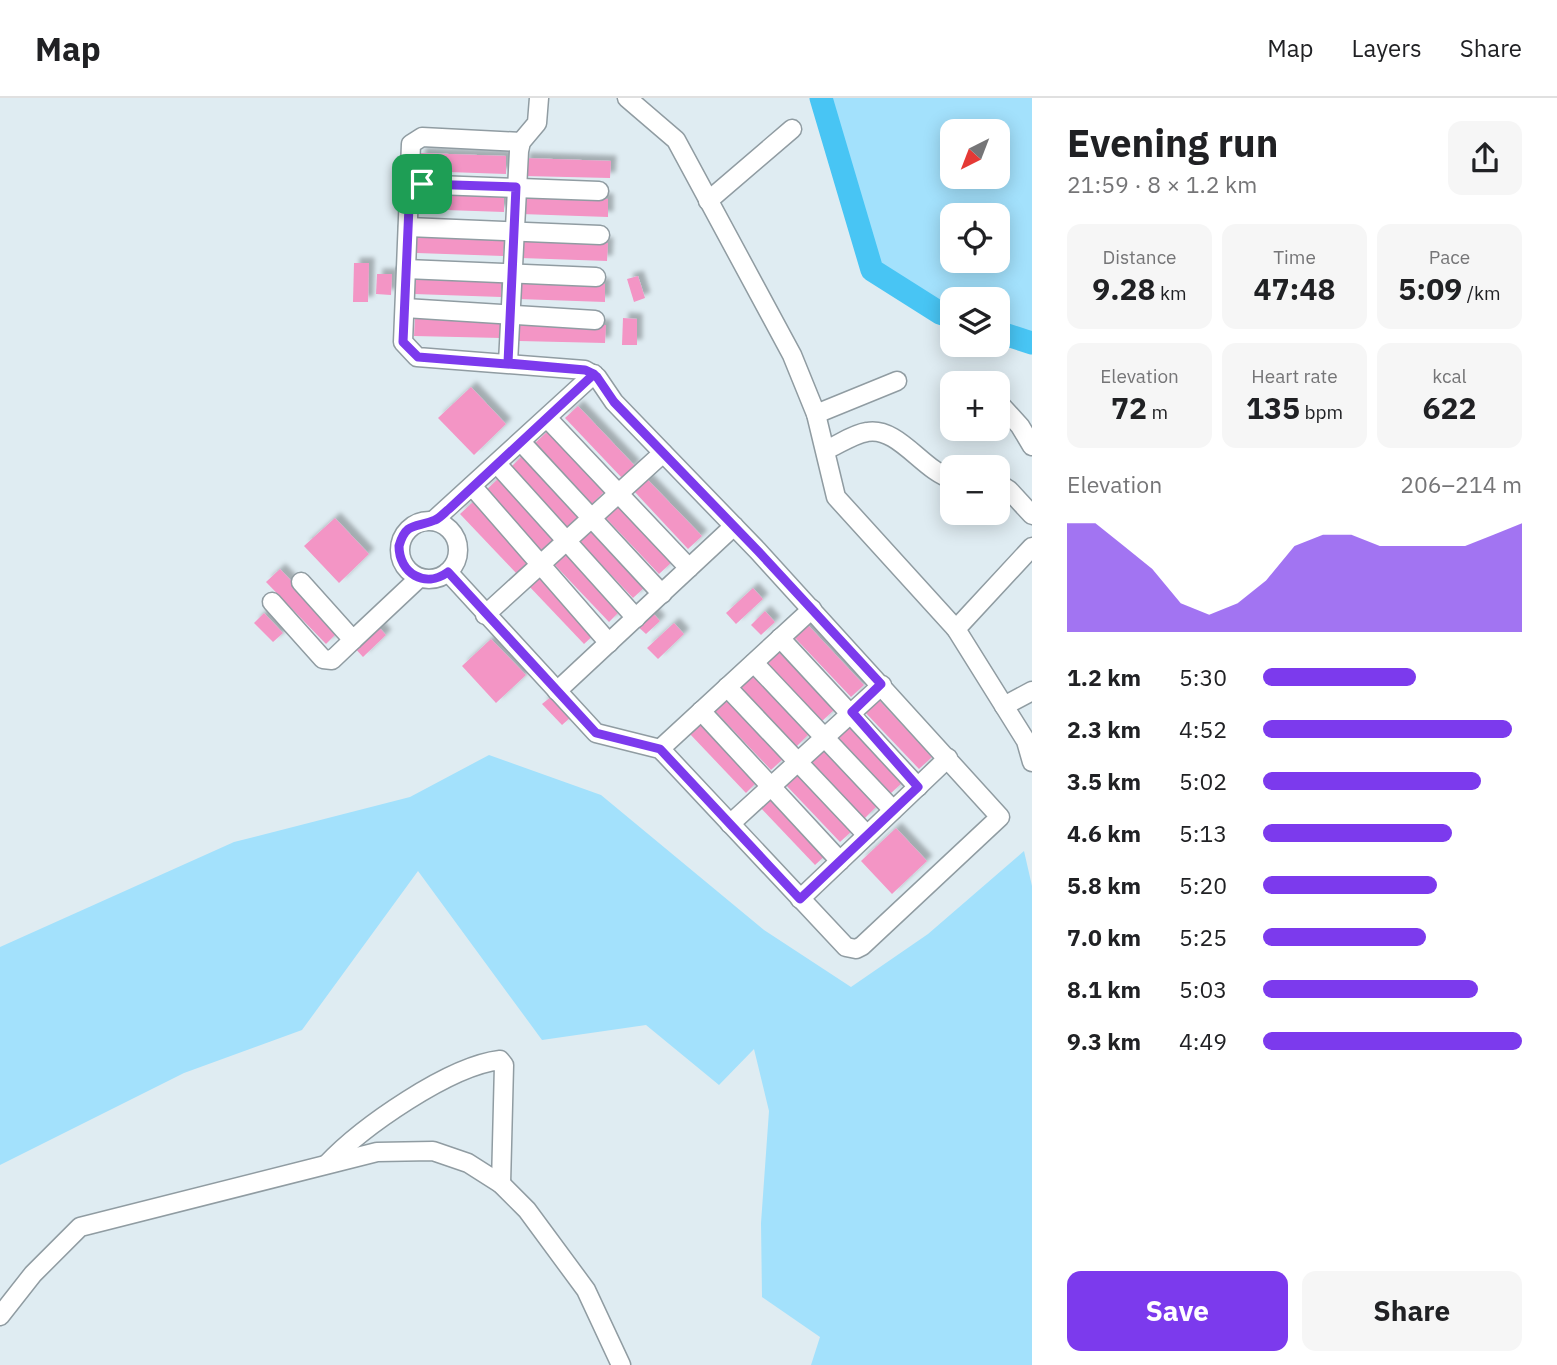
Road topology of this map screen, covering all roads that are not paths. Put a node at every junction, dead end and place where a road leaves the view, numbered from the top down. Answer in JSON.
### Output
{"nodes":[{"id":1,"x":539,"y":98,"type":"edge"},
{"id":2,"x":627,"y":98,"type":"edge"},
{"id":3,"x":792,"y":129,"type":"dead end"},
{"id":4,"x":522,"y":142,"type":"junction"},
{"id":5,"x":410,"y":184,"type":"junction"},
{"id":6,"x":516,"y":187,"type":"junction"},
{"id":7,"x":599,"y":191,"type":"dead end"},
{"id":8,"x":708,"y":201,"type":"junction"},
{"id":9,"x":408,"y":228,"type":"junction"},
{"id":10,"x":514,"y":232,"type":"junction"},
{"id":11,"x":600,"y":235,"type":"dead end"},
{"id":12,"x":406,"y":269,"type":"junction"},
{"id":13,"x":512,"y":274,"type":"junction"},
{"id":14,"x":596,"y":277,"type":"dead end"},
{"id":15,"x":405,"y":308,"type":"junction"},
{"id":16,"x":510,"y":314,"type":"junction"},
{"id":17,"x":595,"y":320,"type":"dead end"},
{"id":18,"x":508,"y":363,"type":"junction"},
{"id":19,"x":594,"y":374,"type":"junction"},
{"id":20,"x":897,"y":382,"type":"dead end"},
{"id":21,"x":816,"y":414,"type":"junction"},
{"id":22,"x":1010,"y":415,"type":"edge"},
{"id":23,"x":548,"y":419,"type":"junction"},
{"id":24,"x":522,"y":443,"type":"junction"},
{"id":25,"x":1032,"y":446,"type":"edge"},
{"id":26,"x":826,"y":450,"type":"junction"},
{"id":27,"x":663,"y":453,"type":"junction"},
{"id":28,"x":498,"y":465,"type":"junction"},
{"id":29,"x":940,"y":474,"type":"edge"},
{"id":30,"x":472,"y":486,"type":"junction"},
{"id":31,"x":1010,"y":491,"type":"edge"},
{"id":32,"x":619,"y":494,"type":"junction"},
{"id":33,"x":1032,"y":516,"type":"edge"},
{"id":34,"x":592,"y":517,"type":"junction"},
{"id":35,"x":433,"y":521,"type":"junction"},
{"id":36,"x":734,"y":526,"type":"junction"},
{"id":37,"x":567,"y":541,"type":"junction"},
{"id":38,"x":1032,"y":547,"type":"edge"},
{"id":39,"x":541,"y":565,"type":"junction"},
{"id":40,"x":689,"y":568,"type":"junction"},
{"id":41,"x":448,"y":572,"type":"junction"},
{"id":42,"x":419,"y":578,"type":"junction"},
{"id":43,"x":301,"y":582,"type":"dead end"},
{"id":44,"x":662,"y":594,"type":"junction"},
{"id":45,"x":272,"y":602,"type":"dead end"},
{"id":46,"x":812,"y":609,"type":"junction"},
{"id":47,"x":485,"y":615,"type":"junction"},
{"id":48,"x":636,"y":618,"type":"junction"},
{"id":49,"x":956,"y":629,"type":"junction"},
{"id":50,"x":780,"y":638,"type":"junction"},
{"id":51,"x":353,"y":640,"type":"junction"},
{"id":52,"x":609,"y":643,"type":"junction"},
{"id":53,"x":754,"y":663,"type":"junction"},
{"id":54,"x":881,"y":684,"type":"junction"},
{"id":55,"x":727,"y":687,"type":"junction"},
{"id":56,"x":557,"y":691,"type":"junction"},
{"id":57,"x":1032,"y":691,"type":"edge"},
{"id":58,"x":1004,"y":706,"type":"junction"},
{"id":59,"x":701,"y":711,"type":"junction"},
{"id":60,"x":852,"y":712,"type":"junction"},
{"id":61,"x":825,"y":737,"type":"junction"},
{"id":62,"x":660,"y":749,"type":"junction"},
{"id":63,"x":1031,"y":756,"type":"edge"},
{"id":64,"x":948,"y":758,"type":"junction"},
{"id":65,"x":798,"y":762,"type":"junction"},
{"id":66,"x":772,"y":786,"type":"junction"},
{"id":67,"x":918,"y":787,"type":"junction"},
{"id":68,"x":893,"y":810,"type":"junction"},
{"id":69,"x":730,"y":824,"type":"junction"},
{"id":70,"x":867,"y":835,"type":"junction"},
{"id":71,"x":840,"y":861,"type":"junction"},
{"id":72,"x":800,"y":899,"type":"junction"},
{"id":73,"x":326,"y":1165,"type":"junction"},
{"id":74,"x":501,"y":1184,"type":"junction"},
{"id":75,"x":0,"y":1316,"type":"edge"},
{"id":76,"x":621,"y":1365,"type":"edge"}],
"edges":[{"from":1,"to":4,"type":"street"},
{"from":2,"to":8,"type":"street"},
{"from":3,"to":8,"type":"street"},
{"from":4,"to":5,"type":"street"},
{"from":4,"to":6,"type":"street"},
{"from":5,"to":6,"type":"street"},
{"from":5,"to":9,"type":"street"},
{"from":6,"to":7,"type":"street"},
{"from":6,"to":10,"type":"street"},
{"from":8,"to":21,"type":"street"},
{"from":9,"to":10,"type":"street"},
{"from":9,"to":12,"type":"street"},
{"from":10,"to":11,"type":"street"},
{"from":10,"to":13,"type":"street"},
{"from":12,"to":13,"type":"street"},
{"from":12,"to":15,"type":"street"},
{"from":13,"to":14,"type":"street"},
{"from":13,"to":16,"type":"street"},
{"from":15,"to":16,"type":"street"},
{"from":15,"to":18,"type":"street"},
{"from":16,"to":17,"type":"street"},
{"from":16,"to":18,"type":"street"},
{"from":18,"to":19,"type":"street"},
{"from":19,"to":23,"type":"street"},
{"from":19,"to":27,"type":"street"},
{"from":20,"to":21,"type":"street"},
{"from":21,"to":26,"type":"street"},
{"from":22,"to":25,"type":"street"},
{"from":23,"to":24,"type":"street"},
{"from":23,"to":32,"type":"street"},
{"from":24,"to":28,"type":"street"},
{"from":24,"to":34,"type":"street"},
{"from":26,"to":29,"type":"street"},
{"from":26,"to":49,"type":"street"},
{"from":27,"to":32,"type":"street"},
{"from":27,"to":36,"type":"street"},
{"from":28,"to":30,"type":"street"},
{"from":28,"to":37,"type":"street"},
{"from":30,"to":35,"type":"street"},
{"from":30,"to":39,"type":"street"},
{"from":31,"to":33,"type":"street"},
{"from":32,"to":34,"type":"street"},
{"from":32,"to":40,"type":"street"},
{"from":34,"to":37,"type":"street"},
{"from":34,"to":44,"type":"street"},
{"from":35,"to":41,"type":"street"},
{"from":35,"to":42,"type":"street"},
{"from":36,"to":40,"type":"street"},
{"from":36,"to":46,"type":"street"},
{"from":37,"to":39,"type":"street"},
{"from":37,"to":48,"type":"street"},
{"from":38,"to":49,"type":"street"},
{"from":39,"to":47,"type":"street"},
{"from":39,"to":52,"type":"street"},
{"from":40,"to":44,"type":"street"},
{"from":41,"to":42,"type":"street"},
{"from":41,"to":47,"type":"street"},
{"from":42,"to":51,"type":"street"},
{"from":43,"to":51,"type":"street"},
{"from":44,"to":48,"type":"street"},
{"from":45,"to":51,"type":"street"},
{"from":46,"to":50,"type":"street"},
{"from":46,"to":54,"type":"street"},
{"from":47,"to":56,"type":"street"},
{"from":48,"to":52,"type":"street"},
{"from":49,"to":58,"type":"street"},
{"from":50,"to":53,"type":"street"},
{"from":50,"to":60,"type":"street"},
{"from":52,"to":56,"type":"street"},
{"from":53,"to":55,"type":"street"},
{"from":53,"to":61,"type":"street"},
{"from":54,"to":60,"type":"street"},
{"from":54,"to":64,"type":"street"},
{"from":55,"to":59,"type":"street"},
{"from":55,"to":65,"type":"street"},
{"from":56,"to":62,"type":"street"},
{"from":57,"to":58,"type":"street"},
{"from":58,"to":63,"type":"street"},
{"from":59,"to":62,"type":"street"},
{"from":59,"to":66,"type":"street"},
{"from":60,"to":61,"type":"street"},
{"from":60,"to":67,"type":"street"},
{"from":61,"to":65,"type":"street"},
{"from":61,"to":68,"type":"street"},
{"from":62,"to":69,"type":"street"},
{"from":64,"to":67,"type":"street"},
{"from":64,"to":72,"type":"street"},
{"from":65,"to":66,"type":"street"},
{"from":65,"to":70,"type":"street"},
{"from":66,"to":69,"type":"street"},
{"from":66,"to":71,"type":"street"},
{"from":67,"to":68,"type":"street"},
{"from":68,"to":70,"type":"street"},
{"from":69,"to":72,"type":"street"},
{"from":70,"to":71,"type":"street"},
{"from":71,"to":72,"type":"street"},
{"from":73,"to":74,"type":"street"},
{"from":73,"to":74,"type":"street"},
{"from":73,"to":75,"type":"street"},
{"from":74,"to":76,"type":"street"}]}
